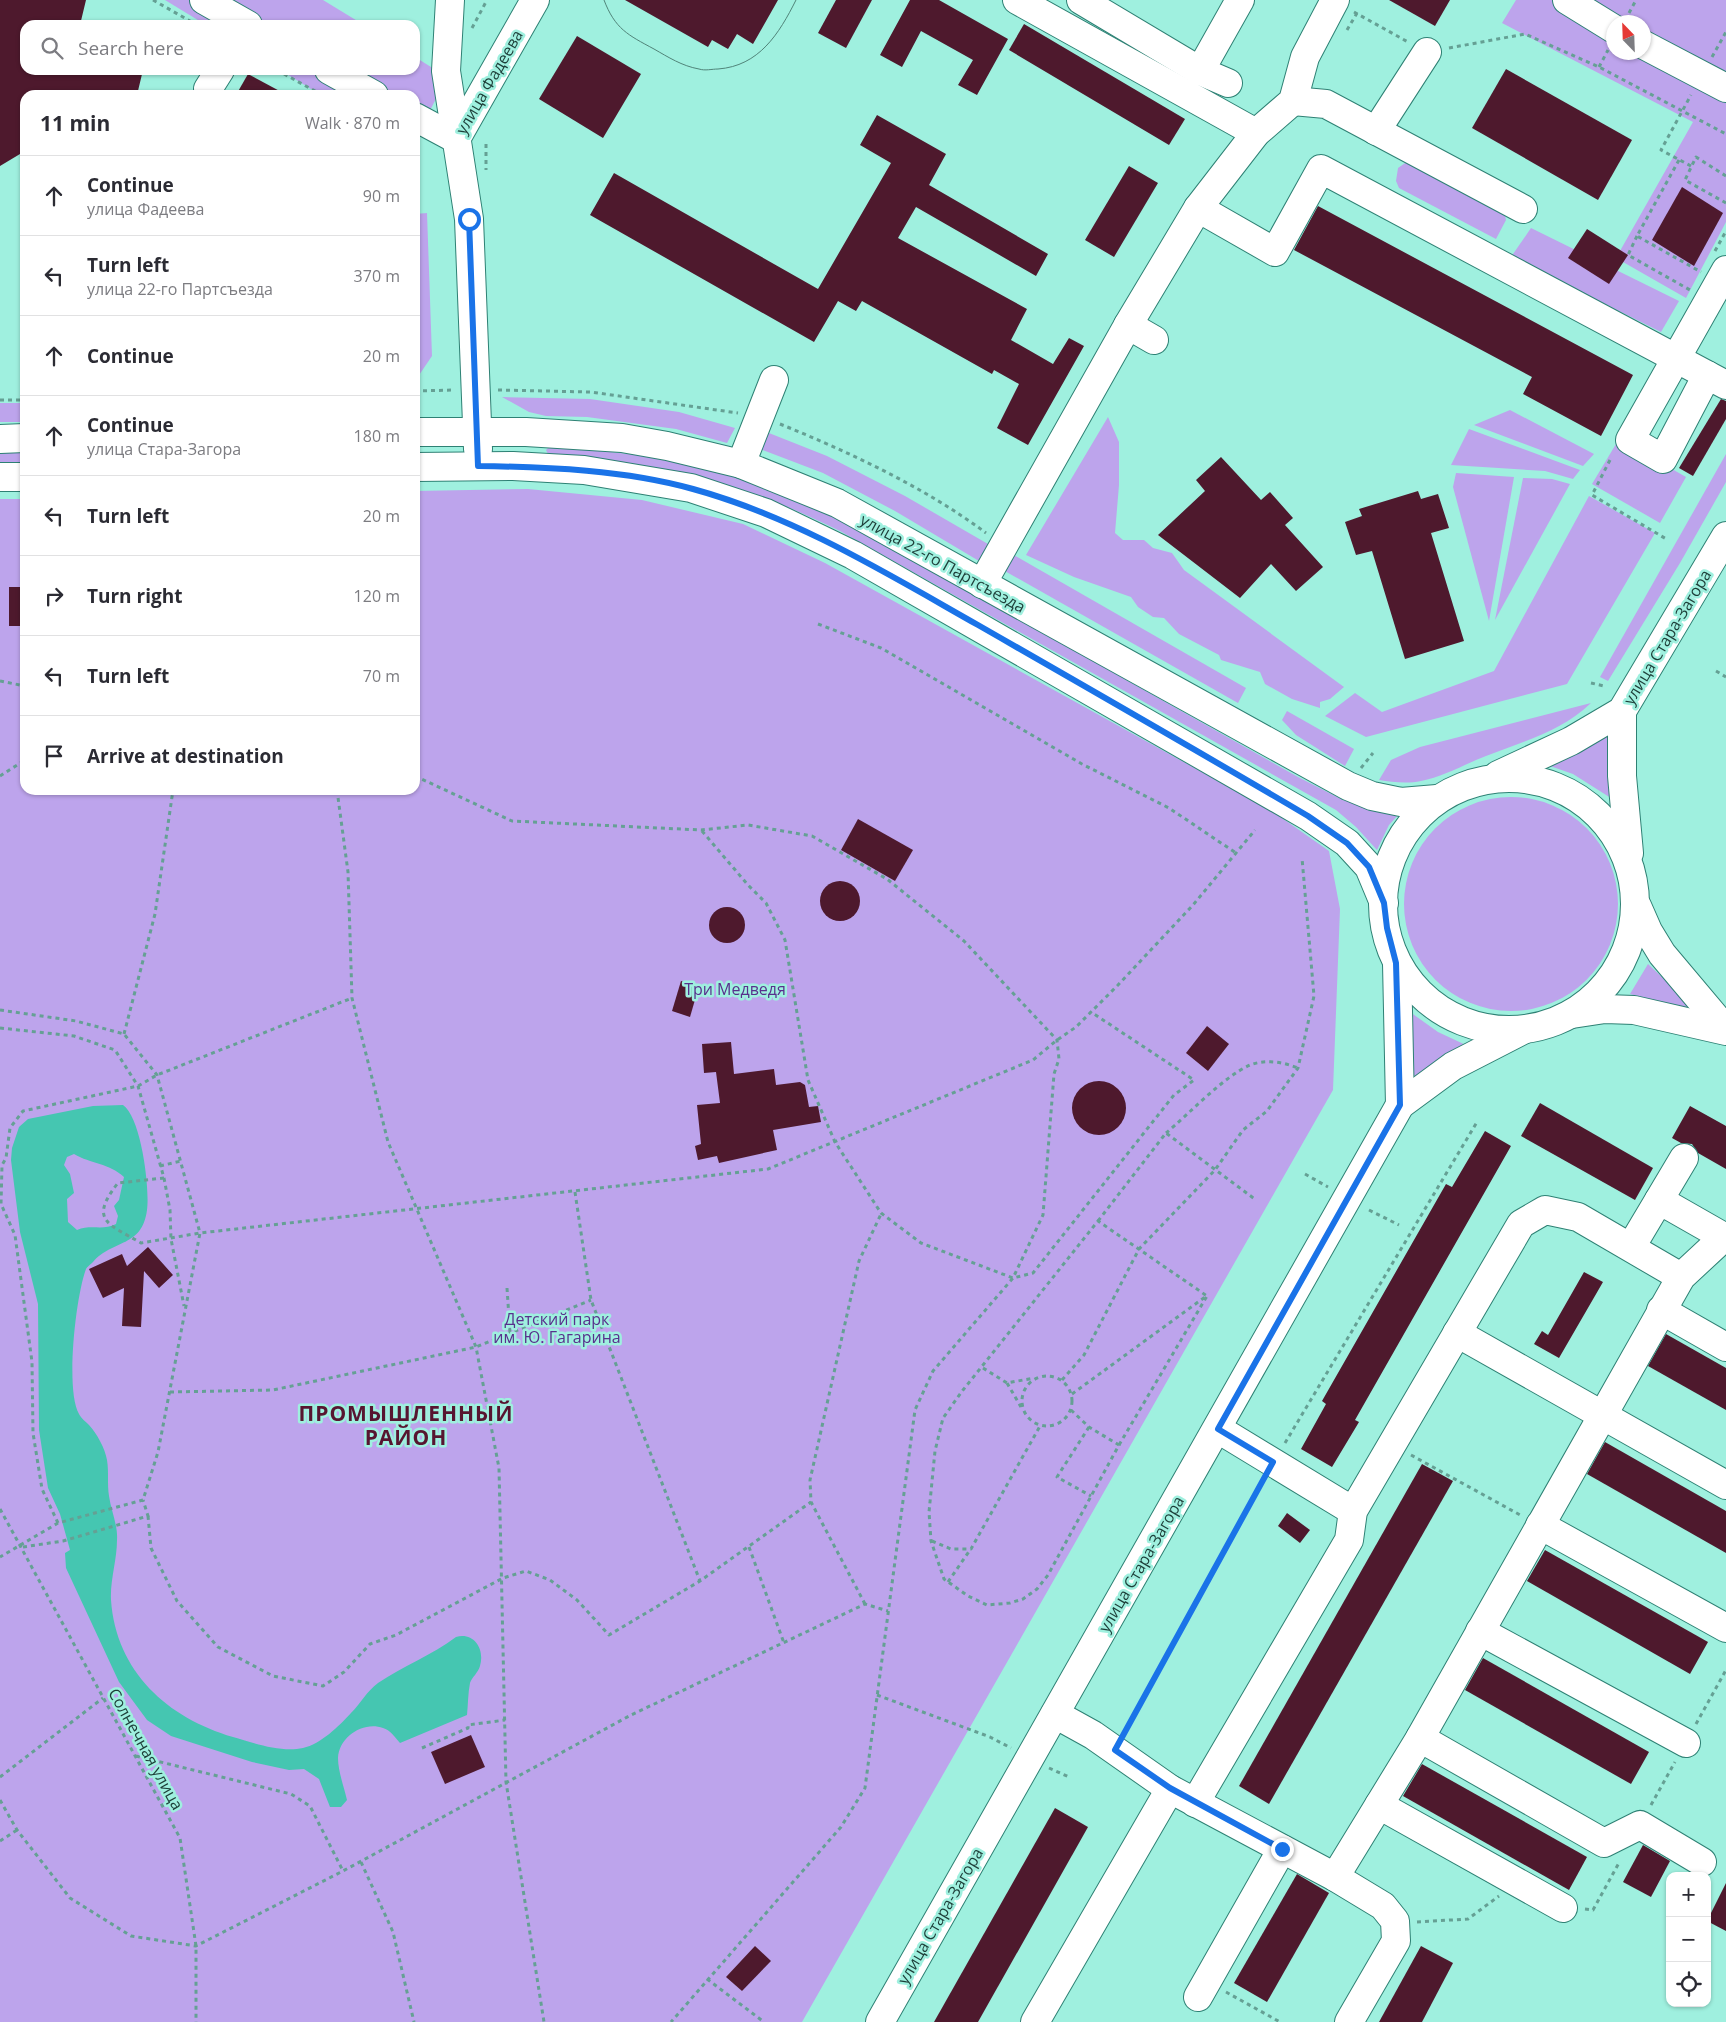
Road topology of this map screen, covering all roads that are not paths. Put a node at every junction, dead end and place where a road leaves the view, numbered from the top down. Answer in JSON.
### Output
{"nodes":[{"id":1,"x":204,"y":0,"type":"edge"},
{"id":2,"x":450,"y":0,"type":"edge"},
{"id":3,"x":536,"y":0,"type":"edge"},
{"id":4,"x":1017,"y":0,"type":"edge"},
{"id":5,"x":1083,"y":0,"type":"edge"},
{"id":6,"x":1240,"y":0,"type":"edge"},
{"id":7,"x":1335,"y":0,"type":"edge"},
{"id":8,"x":1567,"y":0,"type":"edge"},
{"id":9,"x":239,"y":20,"type":"edge"},
{"id":10,"x":1606,"y":33,"type":"edge"},
{"id":11,"x":1651,"y":49,"type":"edge"},
{"id":12,"x":1427,"y":52,"type":"road end"},
{"id":13,"x":1200,"y":71,"type":"junction"},
{"id":14,"x":338,"y":75,"type":"edge"},
{"id":15,"x":1228,"y":82,"type":"dead end"},
{"id":16,"x":1726,"y":88,"type":"edge"},
{"id":17,"x":365,"y":90,"type":"edge"},
{"id":18,"x":1293,"y":101,"type":"junction"},
{"id":19,"x":420,"y":120,"type":"edge"},
{"id":20,"x":1376,"y":131,"type":"junction"},
{"id":21,"x":1256,"y":133,"type":"junction"},
{"id":22,"x":456,"y":140,"type":"junction"},
{"id":23,"x":1198,"y":208,"type":"junction"},
{"id":24,"x":1523,"y":209,"type":"dead end"},
{"id":25,"x":1715,"y":272,"type":"edge"},
{"id":26,"x":1128,"y":325,"type":"junction"},
{"id":27,"x":1154,"y":340,"type":"dead end"},
{"id":28,"x":1677,"y":358,"type":"junction"},
{"id":29,"x":774,"y":380,"type":"dead end"},
{"id":30,"x":1716,"y":380,"type":"edge"},
{"id":31,"x":476,"y":431,"type":"junction"},
{"id":32,"x":420,"y":432,"type":"edge"},
{"id":33,"x":20,"y":438,"type":"edge"},
{"id":34,"x":0,"y":439,"type":"edge"},
{"id":35,"x":741,"y":464,"type":"junction"},
{"id":36,"x":478,"y":466,"type":"junction"},
{"id":37,"x":420,"y":467,"type":"edge"},
{"id":38,"x":0,"y":477,"type":"edge"},
{"id":39,"x":20,"y":477,"type":"edge"},
{"id":40,"x":1726,"y":536,"type":"edge"},
{"id":41,"x":982,"y":584,"type":"junction"},
{"id":42,"x":1622,"y":711,"type":"junction"},
{"id":43,"x":1498,"y":775,"type":"junction"},
{"id":44,"x":1437,"y":799,"type":"junction"},
{"id":45,"x":1630,"y":864,"type":"junction"},
{"id":46,"x":1384,"y":903,"type":"junction"},
{"id":47,"x":1637,"y":906,"type":"junction"},
{"id":48,"x":1396,"y":963,"type":"junction"},
{"id":49,"x":1572,"y":1014,"type":"junction"},
{"id":50,"x":1523,"y":1030,"type":"junction"},
{"id":51,"x":1726,"y":1030,"type":"edge"},
{"id":52,"x":1400,"y":1105,"type":"junction"},
{"id":53,"x":1684,"y":1158,"type":"dead end"},
{"id":54,"x":1659,"y":1200,"type":"junction"},
{"id":55,"x":1725,"y":1237,"type":"edge"},
{"id":56,"x":1631,"y":1247,"type":"junction"},
{"id":57,"x":1681,"y":1277,"type":"junction"},
{"id":58,"x":1661,"y":1310,"type":"junction"},
{"id":59,"x":1457,"y":1333,"type":"junction"},
{"id":60,"x":1726,"y":1347,"type":"edge"},
{"id":61,"x":1603,"y":1415,"type":"junction"},
{"id":62,"x":1218,"y":1429,"type":"junction"},
{"id":63,"x":1726,"y":1485,"type":"edge"},
{"id":64,"x":1353,"y":1512,"type":"junction"},
{"id":65,"x":1540,"y":1526,"type":"junction"},
{"id":66,"x":1726,"y":1628,"type":"edge"},
{"id":67,"x":1480,"y":1631,"type":"junction"},
{"id":68,"x":1055,"y":1714,"type":"junction"},
{"id":69,"x":1420,"y":1738,"type":"junction"},
{"id":70,"x":1686,"y":1743,"type":"road end"},
{"id":71,"x":1170,"y":1788,"type":"junction"},
{"id":72,"x":1195,"y":1803,"type":"junction"},
{"id":73,"x":1379,"y":1805,"type":"junction"},
{"id":74,"x":1282,"y":1849,"type":"junction"},
{"id":75,"x":1702,"y":1862,"type":"dead end"},
{"id":76,"x":1335,"y":1877,"type":"junction"},
{"id":77,"x":1563,"y":1908,"type":"road end"},
{"id":78,"x":1203,"y":1989,"type":"road end"},
{"id":79,"x":880,"y":2022,"type":"edge"},
{"id":80,"x":1035,"y":2022,"type":"edge"},
{"id":81,"x":1349,"y":2022,"type":"edge"}],
"edges":[{"from":1,"to":9,"type":"street"},
{"from":2,"to":22,"type":"street"},
{"from":3,"to":22,"type":"street","name":"улица Фадеева"},
{"from":4,"to":21,"type":"street"},
{"from":5,"to":13,"type":"street"},
{"from":6,"to":13,"type":"street"},
{"from":7,"to":18,"type":"street"},
{"from":8,"to":10,"type":"street"},
{"from":11,"to":16,"type":"street"},
{"from":12,"to":20,"type":"street"},
{"from":13,"to":15,"type":"street"},
{"from":14,"to":17,"type":"street"},
{"from":18,"to":20,"type":"street"},
{"from":18,"to":21,"type":"street"},
{"from":19,"to":22,"type":"street"},
{"from":20,"to":24,"type":"street"},
{"from":21,"to":23,"type":"street"},
{"from":22,"to":31,"type":"street","name":"улица Фадеева"},
{"from":23,"to":26,"type":"street"},
{"from":23,"to":28,"type":"street"},
{"from":25,"to":28,"type":"street"},
{"from":26,"to":27,"type":"street"},
{"from":26,"to":41,"type":"street"},
{"from":28,"to":30,"type":"street"},
{"from":28,"to":30,"type":"street"},
{"from":29,"to":35,"type":"street"},
{"from":31,"to":32,"type":"street","name":"улица 22-го Партсъезда"},
{"from":31,"to":35,"type":"street","name":"улица 22-го Партсъезда"},
{"from":31,"to":36,"type":"street","name":"улица Фадеева"},
{"from":33,"to":34,"type":"street"},
{"from":35,"to":41,"type":"street","name":"улица 22-го Партсъезда"},
{"from":36,"to":37,"type":"street"},
{"from":36,"to":46,"type":"street"},
{"from":38,"to":39,"type":"street"},
{"from":40,"to":42,"type":"street","name":"улица Стара-Загора"},
{"from":41,"to":44,"type":"street","name":"улица 22-го Партсъезда"},
{"from":42,"to":43,"type":"street","name":"улица Стара-Загора"},
{"from":42,"to":45,"type":"street","name":"улица Стара-Загора"},
{"from":43,"to":44,"type":"street","name":"улица Стара-Загора"},
{"from":43,"to":45,"type":"street"},
{"from":44,"to":46,"type":"street"},
{"from":45,"to":47,"type":"street","name":"улица Стара-Загора"},
{"from":46,"to":48,"type":"street"},
{"from":47,"to":49,"type":"street"},
{"from":47,"to":51,"type":"street"},
{"from":48,"to":50,"type":"street"},
{"from":48,"to":52,"type":"street"},
{"from":49,"to":50,"type":"street"},
{"from":49,"to":51,"type":"street"},
{"from":50,"to":52,"type":"street","name":"улица Стара-Загора"},
{"from":52,"to":62,"type":"street","name":"улица Стара-Загора"},
{"from":53,"to":54,"type":"street"},
{"from":54,"to":55,"type":"street"},
{"from":54,"to":56,"type":"street"},
{"from":55,"to":57,"type":"street"},
{"from":56,"to":57,"type":"street"},
{"from":56,"to":59,"type":"street"},
{"from":57,"to":58,"type":"street"},
{"from":58,"to":60,"type":"street"},
{"from":58,"to":61,"type":"street"},
{"from":59,"to":61,"type":"street"},
{"from":59,"to":64,"type":"street"},
{"from":61,"to":63,"type":"street"},
{"from":61,"to":65,"type":"street"},
{"from":62,"to":64,"type":"street"},
{"from":62,"to":68,"type":"street","name":"улица Стара-Загора"},
{"from":64,"to":72,"type":"street"},
{"from":65,"to":66,"type":"street"},
{"from":65,"to":67,"type":"street"},
{"from":67,"to":69,"type":"street"},
{"from":67,"to":70,"type":"street"},
{"from":68,"to":71,"type":"street"},
{"from":68,"to":79,"type":"street","name":"улица Стара-Загора"},
{"from":69,"to":73,"type":"street"},
{"from":69,"to":75,"type":"street"},
{"from":71,"to":72,"type":"street"},
{"from":71,"to":80,"type":"street"},
{"from":72,"to":74,"type":"street"},
{"from":73,"to":76,"type":"street"},
{"from":73,"to":77,"type":"street"},
{"from":74,"to":76,"type":"street"},
{"from":74,"to":78,"type":"street"},
{"from":76,"to":81,"type":"street"}]}
